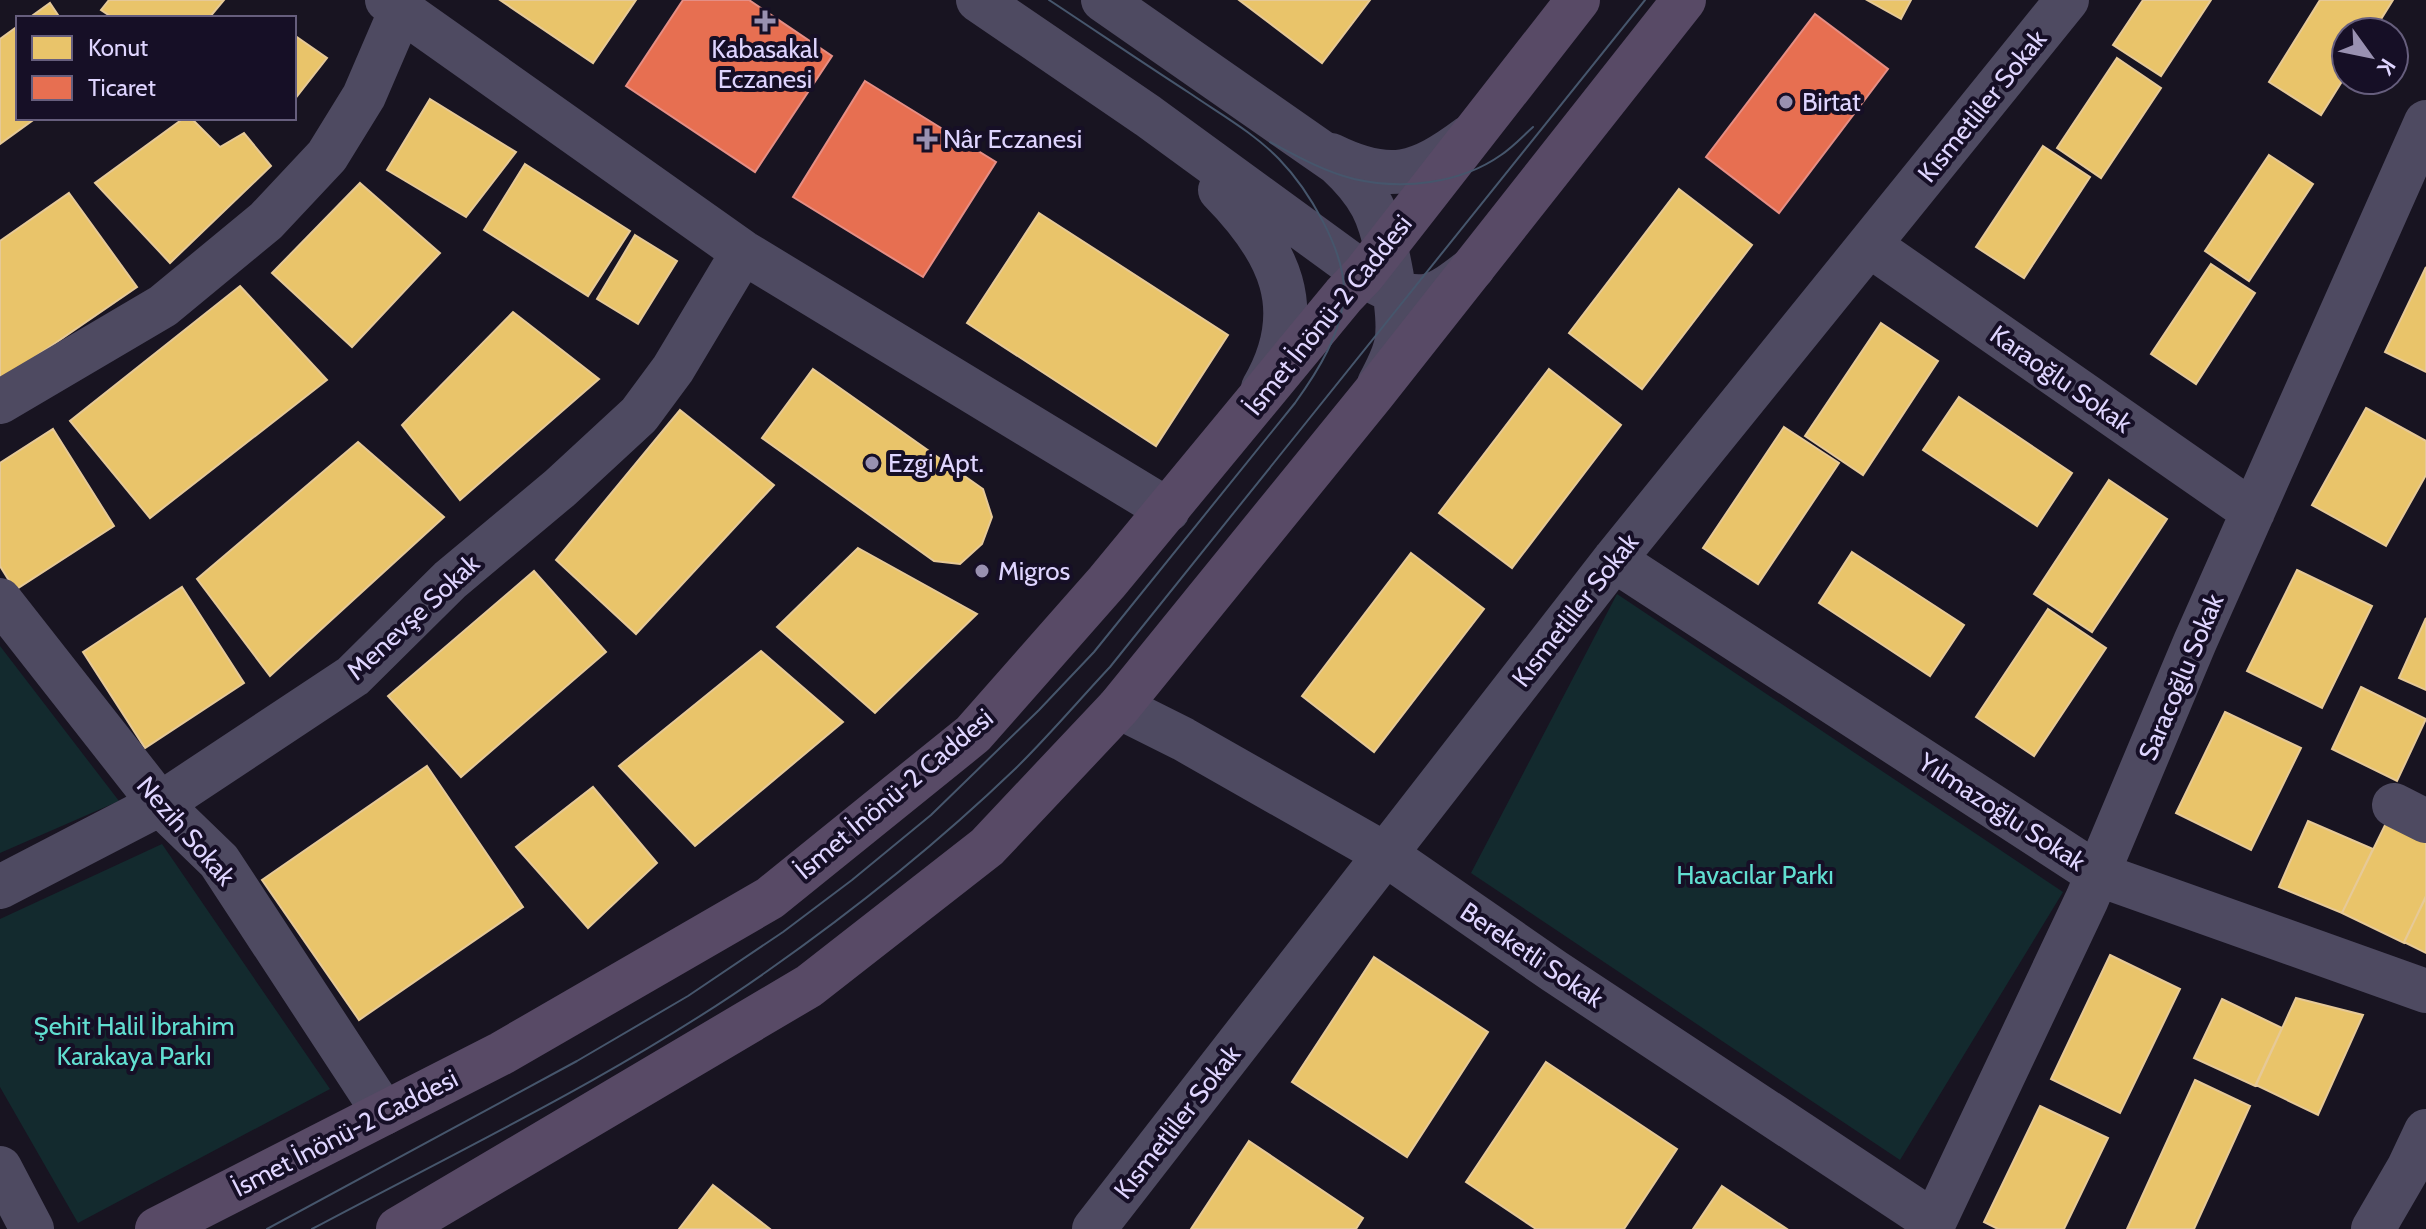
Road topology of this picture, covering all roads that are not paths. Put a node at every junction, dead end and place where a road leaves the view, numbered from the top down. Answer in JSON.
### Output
{"nodes":[{"id":1,"x":978,"y":0,"type":"edge"},
{"id":2,"x":1103,"y":0,"type":"edge"},
{"id":3,"x":1578,"y":0,"type":"edge"},
{"id":4,"x":1684,"y":0,"type":"edge"},
{"id":5,"x":2067,"y":0,"type":"edge"},
{"id":6,"x":394,"y":5,"type":"edge"},
{"id":7,"x":1154,"y":13,"type":"edge"},
{"id":8,"x":1148,"y":116,"type":"junction"},
{"id":9,"x":2426,"y":122,"type":"edge"},
{"id":10,"x":1474,"y":134,"type":"junction"},
{"id":11,"x":1314,"y":147,"type":"junction"},
{"id":12,"x":1869,"y":245,"type":"junction"},
{"id":13,"x":743,"y":252,"type":"junction"},
{"id":14,"x":1473,"y":268,"type":"junction"},
{"id":15,"x":1381,"y":271,"type":"junction"},
{"id":16,"x":1374,"y":393,"type":"junction"},
{"id":17,"x":0,"y":402,"type":"edge"},
{"id":18,"x":1245,"y":417,"type":"junction"},
{"id":19,"x":1168,"y":510,"type":"junction"},
{"id":20,"x":2253,"y":512,"type":"junction"},
{"id":21,"x":1614,"y":560,"type":"junction"},
{"id":22,"x":0,"y":600,"type":"edge"},
{"id":23,"x":1119,"y":707,"type":"junction"},
{"id":24,"x":160,"y":804,"type":"junction"},
{"id":25,"x":1385,"y":854,"type":"junction"},
{"id":26,"x":2097,"y":874,"type":"junction"},
{"id":27,"x":0,"y":887,"type":"edge"},
{"id":28,"x":2426,"y":991,"type":"edge"},
{"id":29,"x":384,"y":1113,"type":"junction"},
{"id":30,"x":2420,"y":1158,"type":"edge"},
{"id":31,"x":0,"y":1168,"type":"edge"},
{"id":32,"x":1933,"y":1226,"type":"edge"},
{"id":33,"x":32,"y":1229,"type":"edge"},
{"id":34,"x":157,"y":1229,"type":"edge"},
{"id":35,"x":398,"y":1229,"type":"edge"},
{"id":36,"x":1094,"y":1229,"type":"edge"},
{"id":37,"x":2373,"y":1229,"type":"edge"}],
"edges":[{"from":1,"to":8,"type":"street"},
{"from":2,"to":7,"type":"street"},
{"from":3,"to":10,"type":"main road","name":"İsmet İnönü-2 Caddesi"},
{"from":4,"to":14,"type":"main road"},
{"from":5,"to":12,"type":"street","name":"Kısmetliler Sokak"},
{"from":6,"to":13,"type":"street"},
{"from":6,"to":17,"type":"street"},
{"from":7,"to":11,"type":"street"},
{"from":8,"to":15,"type":"street"},
{"from":8,"to":18,"type":"street"},
{"from":9,"to":20,"type":"street","name":"Saracoğlu Sokak"},
{"from":10,"to":11,"type":"street"},
{"from":10,"to":15,"type":"main road","name":"İsmet İnönü-2 Caddesi"},
{"from":11,"to":15,"type":"street"},
{"from":12,"to":20,"type":"street","name":"Karaoğlu Sokak"},
{"from":12,"to":21,"type":"street","name":"Kısmetliler Sokak"},
{"from":13,"to":19,"type":"street"},
{"from":13,"to":24,"type":"street","name":"Menevşe Sokak"},
{"from":14,"to":15,"type":"street"},
{"from":14,"to":16,"type":"main road"},
{"from":15,"to":16,"type":"street"},
{"from":15,"to":18,"type":"main road","name":"İsmet İnönü-2 Caddesi"},
{"from":16,"to":23,"type":"main road"},
{"from":18,"to":19,"type":"main road","name":"İsmet İnönü-2 Caddesi"},
{"from":19,"to":29,"type":"main road","name":"İsmet İnönü-2 Caddesi"},
{"from":20,"to":26,"type":"street","name":"Saracoğlu Sokak"},
{"from":21,"to":25,"type":"street","name":"Kısmetliler Sokak"},
{"from":21,"to":26,"type":"street","name":"Yılmazoğlu Sokak"},
{"from":22,"to":24,"type":"street","name":"Nezih Sokak"},
{"from":23,"to":25,"type":"street","name":"Bereketli Sokak"},
{"from":23,"to":35,"type":"main road"},
{"from":24,"to":27,"type":"street","name":"Menevşe Sokak"},
{"from":24,"to":29,"type":"street","name":"Nezih Sokak"},
{"from":25,"to":32,"type":"street","name":"Bereketli Sokak"},
{"from":25,"to":36,"type":"street","name":"Kısmetliler Sokak"},
{"from":26,"to":28,"type":"street","name":"Yılmazoğlu Sokak"},
{"from":26,"to":32,"type":"street","name":"Saracoğlu Sokak"},
{"from":29,"to":34,"type":"main road","name":"İsmet İnönü-2 Caddesi"},
{"from":30,"to":37,"type":"street"},
{"from":31,"to":33,"type":"street"}]}
